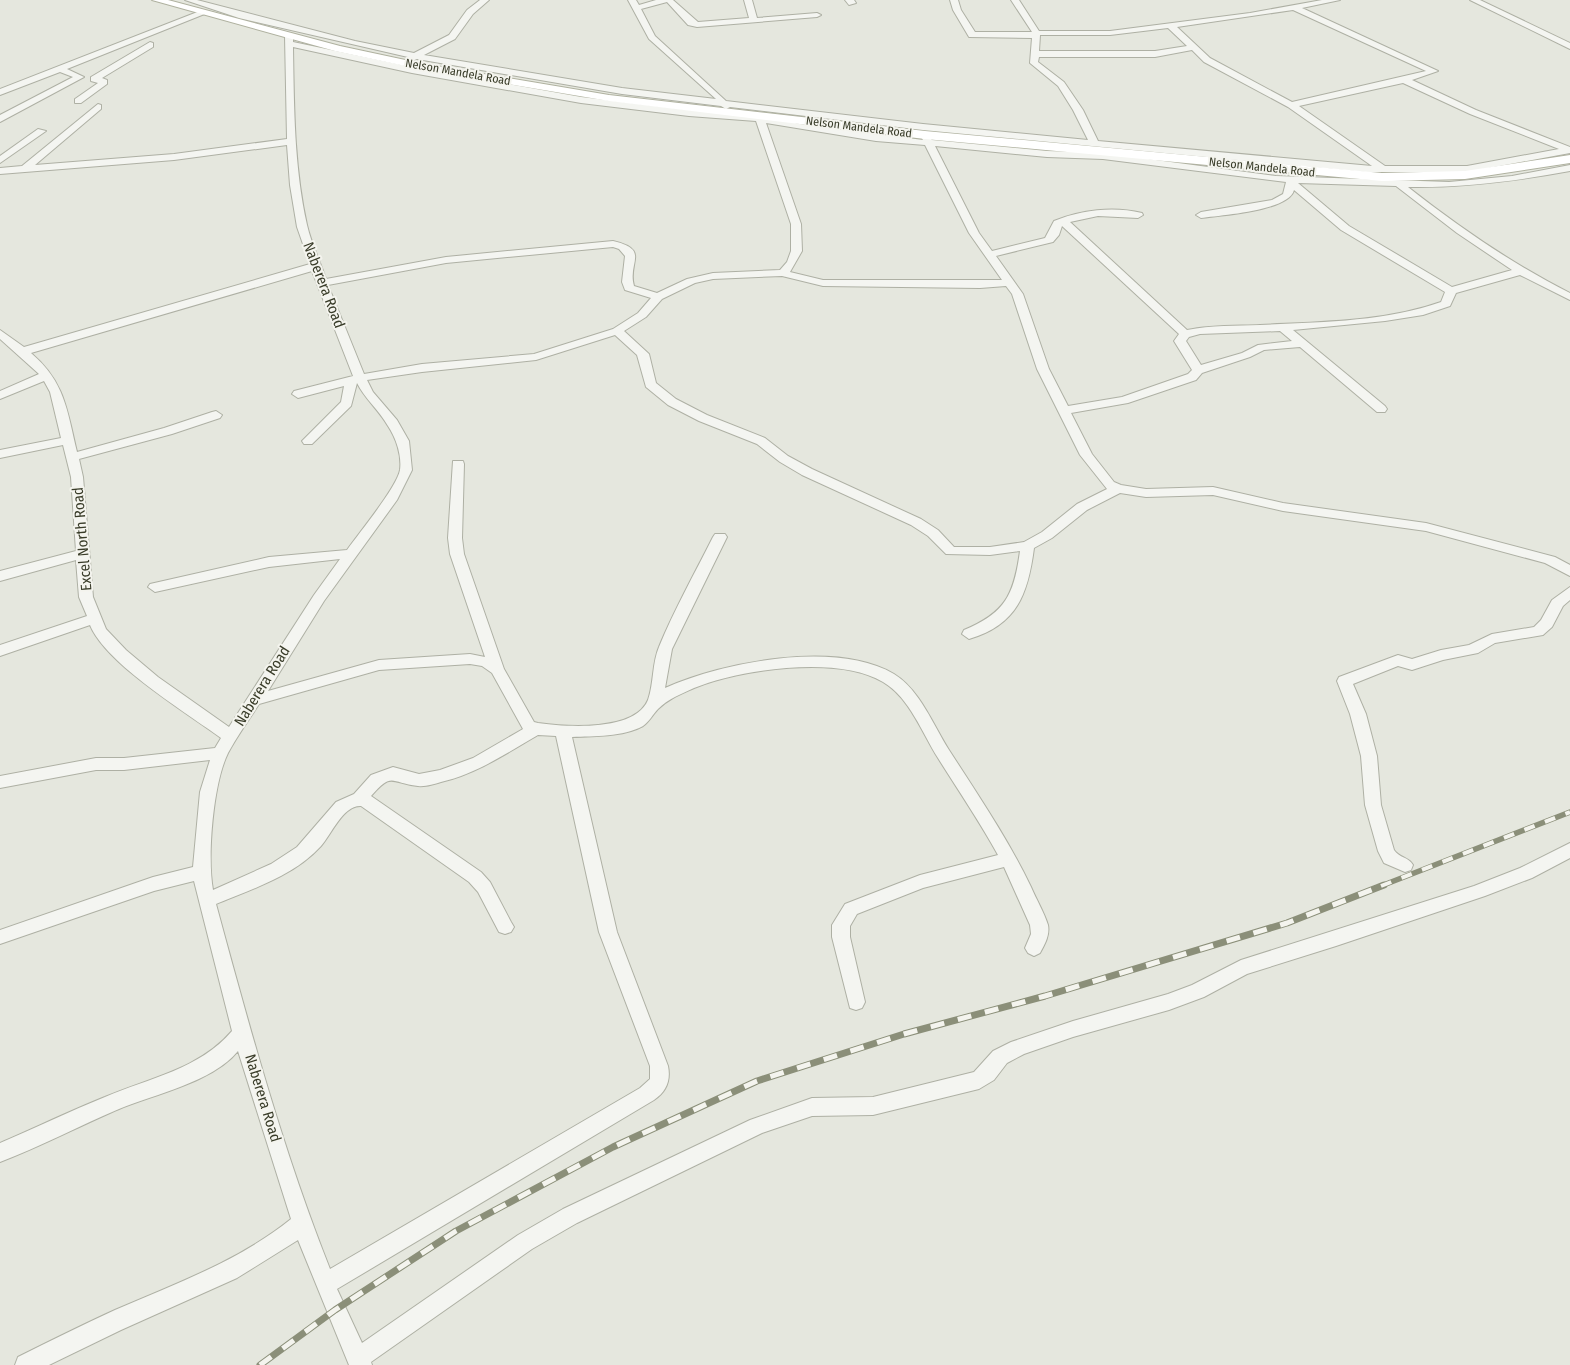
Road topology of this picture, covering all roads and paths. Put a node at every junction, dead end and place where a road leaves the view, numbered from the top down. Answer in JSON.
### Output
{"nodes":[{"id":1,"x":157,"y":0,"type":"edge"},
{"id":2,"x":189,"y":0,"type":"edge"},
{"id":3,"x":485,"y":0,"type":"edge"},
{"id":4,"x":665,"y":0,"type":"edge"},
{"id":5,"x":669,"y":0,"type":"edge"},
{"id":6,"x":748,"y":0,"type":"edge"},
{"id":7,"x":954,"y":0,"type":"edge"},
{"id":8,"x":1015,"y":0,"type":"edge"},
{"id":9,"x":1336,"y":0,"type":"edge"},
{"id":10,"x":1474,"y":0,"type":"edge"},
{"id":11,"x":634,"y":4,"type":"edge"},
{"id":12,"x":1295,"y":8,"type":"junction"},
{"id":13,"x":203,"y":13,"type":"junction"},
{"id":14,"x":817,"y":15,"type":"dead end"},
{"id":15,"x":754,"y":20,"type":"junction"},
{"id":16,"x":1169,"y":24,"type":"junction"},
{"id":17,"x":1036,"y":34,"type":"junction"},
{"id":18,"x":289,"y":40,"type":"junction"},
{"id":19,"x":150,"y":45,"type":"dead end"},
{"id":20,"x":1570,"y":46,"type":"edge"},
{"id":21,"x":1194,"y":47,"type":"junction"},
{"id":22,"x":1163,"y":53,"type":"junction"},
{"id":23,"x":1034,"y":54,"type":"junction"},
{"id":24,"x":415,"y":57,"type":"junction"},
{"id":25,"x":1207,"y":60,"type":"junction"},
{"id":26,"x":401,"y":63,"type":"junction"},
{"id":27,"x":60,"y":69,"type":"junction"},
{"id":28,"x":80,"y":77,"type":"junction"},
{"id":29,"x":94,"y":79,"type":"junction"},
{"id":30,"x":1404,"y":80,"type":"junction"},
{"id":31,"x":0,"y":92,"type":"edge"},
{"id":32,"x":78,"y":101,"type":"dead end"},
{"id":33,"x":1292,"y":105,"type":"junction"},
{"id":34,"x":98,"y":107,"type":"dead end"},
{"id":35,"x":726,"y":108,"type":"junction"},
{"id":36,"x":0,"y":119,"type":"edge"},
{"id":37,"x":760,"y":119,"type":"junction"},
{"id":38,"x":41,"y":131,"type":"dead end"},
{"id":39,"x":928,"y":139,"type":"junction"},
{"id":40,"x":293,"y":141,"type":"junction"},
{"id":41,"x":1094,"y":143,"type":"junction"},
{"id":42,"x":1570,"y":150,"type":"edge"},
{"id":43,"x":1570,"y":158,"type":"edge"},
{"id":44,"x":0,"y":160,"type":"edge"},
{"id":45,"x":1570,"y":168,"type":"edge"},
{"id":46,"x":25,"y":169,"type":"junction"},
{"id":47,"x":1383,"y":169,"type":"junction"},
{"id":48,"x":0,"y":172,"type":"edge"},
{"id":49,"x":1290,"y":181,"type":"junction"},
{"id":50,"x":1400,"y":185,"type":"junction"},
{"id":51,"x":1138,"y":215,"type":"dead end"},
{"id":52,"x":1200,"y":215,"type":"dead end"},
{"id":53,"x":1063,"y":220,"type":"junction"},
{"id":54,"x":988,"y":254,"type":"junction"},
{"id":55,"x":315,"y":266,"type":"junction"},
{"id":56,"x":1522,"y":271,"type":"junction"},
{"id":57,"x":783,"y":273,"type":"junction"},
{"id":58,"x":322,"y":283,"type":"junction"},
{"id":59,"x":1009,"y":283,"type":"junction"},
{"id":60,"x":1451,"y":291,"type":"junction"},
{"id":61,"x":658,"y":297,"type":"junction"},
{"id":62,"x":1570,"y":297,"type":"edge"},
{"id":63,"x":1281,"y":326,"type":"junction"},
{"id":64,"x":617,"y":331,"type":"junction"},
{"id":65,"x":0,"y":333,"type":"edge"},
{"id":66,"x":1185,"y":334,"type":"junction"},
{"id":67,"x":1300,"y":344,"type":"junction"},
{"id":68,"x":21,"y":352,"type":"junction"},
{"id":69,"x":1198,"y":370,"type":"junction"},
{"id":70,"x":47,"y":375,"type":"junction"},
{"id":71,"x":356,"y":379,"type":"junction"},
{"id":72,"x":298,"y":394,"type":"dead end"},
{"id":73,"x":0,"y":395,"type":"edge"},
{"id":74,"x":1381,"y":409,"type":"dead end"},
{"id":75,"x":1065,"y":410,"type":"junction"},
{"id":76,"x":216,"y":415,"type":"dead end"},
{"id":77,"x":68,"y":440,"type":"junction"},
{"id":78,"x":308,"y":440,"type":"dead end"},
{"id":79,"x":0,"y":454,"type":"edge"},
{"id":80,"x":72,"y":457,"type":"junction"},
{"id":81,"x":458,"y":464,"type":"dead end"},
{"id":82,"x":1118,"y":489,"type":"junction"},
{"id":83,"x":720,"y":537,"type":"dead end"},
{"id":84,"x":1027,"y":546,"type":"junction"},
{"id":85,"x":84,"y":553,"type":"junction"},
{"id":86,"x":349,"y":554,"type":"junction"},
{"id":87,"x":1570,"y":571,"type":"edge"},
{"id":88,"x":0,"y":576,"type":"edge"},
{"id":89,"x":155,"y":587,"type":"dead end"},
{"id":90,"x":1570,"y":592,"type":"edge"},
{"id":91,"x":95,"y":620,"type":"junction"},
{"id":92,"x":969,"y":634,"type":"dead end"},
{"id":93,"x":0,"y":651,"type":"edge"},
{"id":94,"x":497,"y":669,"type":"junction"},
{"id":95,"x":254,"y":700,"type":"junction"},
{"id":96,"x":656,"y":702,"type":"junction"},
{"id":97,"x":535,"y":729,"type":"junction"},
{"id":98,"x":563,"y":731,"type":"junction"},
{"id":99,"x":230,"y":736,"type":"junction"},
{"id":100,"x":220,"y":753,"type":"junction"},
{"id":101,"x":0,"y":782,"type":"edge"},
{"id":102,"x":359,"y":798,"type":"junction"},
{"id":103,"x":1570,"y":850,"type":"edge"},
{"id":104,"x":1009,"y":859,"type":"junction"},
{"id":105,"x":1405,"y":865,"type":"dead end"},
{"id":106,"x":201,"y":872,"type":"junction"},
{"id":107,"x":206,"y":900,"type":"junction"},
{"id":108,"x":505,"y":927,"type":"dead end"},
{"id":109,"x":0,"y":937,"type":"edge"},
{"id":110,"x":1034,"y":948,"type":"dead end"},
{"id":111,"x":856,"y":1002,"type":"dead end"},
{"id":112,"x":242,"y":1032,"type":"junction"},
{"id":113,"x":0,"y":1153,"type":"edge"},
{"id":114,"x":302,"y":1223,"type":"junction"},
{"id":115,"x":325,"y":1284,"type":"junction"},
{"id":116,"x":359,"y":1362,"type":"edge"},
{"id":117,"x":26,"y":1365,"type":"edge"}],
"edges":[{"from":1,"to":13,"type":"main road","name":"Nelson Mandela Road"},
{"from":2,"to":24,"type":"street"},
{"from":3,"to":24,"type":"street"},
{"from":4,"to":11,"type":"street"},
{"from":5,"to":15,"type":"street"},
{"from":6,"to":15,"type":"street"},
{"from":7,"to":17,"type":"street"},
{"from":8,"to":17,"type":"street"},
{"from":9,"to":12,"type":"street"},
{"from":10,"to":20,"type":"street"},
{"from":11,"to":35,"type":"street"},
{"from":12,"to":16,"type":"street"},
{"from":12,"to":30,"type":"street"},
{"from":13,"to":18,"type":"main road","name":"Nelson Mandela Road"},
{"from":13,"to":27,"type":"street"},
{"from":14,"to":15,"type":"street"},
{"from":16,"to":17,"type":"street"},
{"from":16,"to":21,"type":"street"},
{"from":17,"to":23,"type":"street"},
{"from":18,"to":26,"type":"main road","name":"Nelson Mandela Road"},
{"from":18,"to":37,"type":"street"},
{"from":18,"to":40,"type":"street","name":"Naberera Road"},
{"from":19,"to":29,"type":"street"},
{"from":21,"to":22,"type":"street"},
{"from":21,"to":25,"type":"street"},
{"from":22,"to":23,"type":"street"},
{"from":22,"to":25,"type":"street"},
{"from":23,"to":41,"type":"street"},
{"from":24,"to":26,"type":"street"},
{"from":24,"to":35,"type":"street"},
{"from":25,"to":33,"type":"street"},
{"from":26,"to":35,"type":"main road","name":"Nelson Mandela Road"},
{"from":27,"to":28,"type":"street"},
{"from":27,"to":31,"type":"street"},
{"from":28,"to":29,"type":"street"},
{"from":28,"to":36,"type":"street"},
{"from":29,"to":32,"type":"street"},
{"from":30,"to":33,"type":"street"},
{"from":30,"to":42,"type":"street"},
{"from":33,"to":47,"type":"street"},
{"from":34,"to":46,"type":"street"},
{"from":35,"to":39,"type":"main road","name":"Nelson Mandela Road"},
{"from":35,"to":41,"type":"street"},
{"from":37,"to":39,"type":"street"},
{"from":37,"to":57,"type":"street"},
{"from":38,"to":44,"type":"street"},
{"from":39,"to":43,"type":"main road","name":"Nelson Mandela Road"},
{"from":39,"to":49,"type":"street"},
{"from":39,"to":54,"type":"street"},
{"from":40,"to":46,"type":"street"},
{"from":40,"to":55,"type":"street","name":"Naberera Road"},
{"from":41,"to":47,"type":"street"},
{"from":42,"to":47,"type":"street"},
{"from":45,"to":50,"type":"street"},
{"from":46,"to":48,"type":"street"},
{"from":49,"to":50,"type":"street"},
{"from":49,"to":52,"type":"street"},
{"from":49,"to":60,"type":"street"},
{"from":50,"to":56,"type":"street"},
{"from":51,"to":53,"type":"street"},
{"from":53,"to":54,"type":"street"},
{"from":53,"to":66,"type":"street"},
{"from":54,"to":59,"type":"street"},
{"from":55,"to":58,"type":"street","name":"Naberera Road"},
{"from":55,"to":68,"type":"street"},
{"from":56,"to":60,"type":"street"},
{"from":56,"to":62,"type":"street"},
{"from":57,"to":59,"type":"street"},
{"from":57,"to":61,"type":"street"},
{"from":58,"to":61,"type":"street"},
{"from":58,"to":71,"type":"street","name":"Naberera Road"},
{"from":59,"to":75,"type":"street"},
{"from":60,"to":63,"type":"street"},
{"from":61,"to":64,"type":"street"},
{"from":63,"to":66,"type":"street"},
{"from":63,"to":67,"type":"street"},
{"from":64,"to":71,"type":"street"},
{"from":64,"to":84,"type":"street"},
{"from":65,"to":68,"type":"street","name":"Excel North Road"},
{"from":66,"to":69,"type":"street"},
{"from":67,"to":69,"type":"street"},
{"from":67,"to":74,"type":"street"},
{"from":68,"to":70,"type":"street","name":"Excel North Road"},
{"from":69,"to":75,"type":"street"},
{"from":70,"to":73,"type":"street"},
{"from":70,"to":77,"type":"street","name":"Excel North Road"},
{"from":71,"to":72,"type":"street"},
{"from":71,"to":78,"type":"street"},
{"from":71,"to":86,"type":"street","name":"Naberera Road"},
{"from":75,"to":82,"type":"street"},
{"from":76,"to":80,"type":"street"},
{"from":77,"to":79,"type":"street"},
{"from":77,"to":80,"type":"street","name":"Excel North Road"},
{"from":80,"to":85,"type":"street","name":"Excel North Road"},
{"from":81,"to":94,"type":"street"},
{"from":82,"to":84,"type":"street"},
{"from":82,"to":87,"type":"street"},
{"from":83,"to":96,"type":"street"},
{"from":84,"to":92,"type":"street"},
{"from":85,"to":88,"type":"street"},
{"from":85,"to":91,"type":"street","name":"Excel North Road"},
{"from":86,"to":89,"type":"street"},
{"from":86,"to":95,"type":"street","name":"Naberera Road"},
{"from":90,"to":105,"type":"street"},
{"from":91,"to":93,"type":"street"},
{"from":91,"to":99,"type":"street","name":"Excel North Road"},
{"from":94,"to":95,"type":"street"},
{"from":94,"to":97,"type":"street"},
{"from":95,"to":99,"type":"street","name":"Naberera Road"},
{"from":96,"to":98,"type":"street"},
{"from":96,"to":104,"type":"street"},
{"from":97,"to":98,"type":"street"},
{"from":97,"to":102,"type":"street"},
{"from":98,"to":115,"type":"street"},
{"from":99,"to":100,"type":"street","name":"Naberera Road"},
{"from":100,"to":101,"type":"street"},
{"from":100,"to":106,"type":"street","name":"Naberera Road"},
{"from":102,"to":107,"type":"street"},
{"from":102,"to":108,"type":"street"},
{"from":103,"to":116,"type":"street"},
{"from":104,"to":110,"type":"street"},
{"from":104,"to":111,"type":"street"},
{"from":106,"to":107,"type":"street","name":"Naberera Road"},
{"from":106,"to":109,"type":"street"},
{"from":107,"to":112,"type":"street","name":"Naberera Road"},
{"from":112,"to":113,"type":"street"},
{"from":112,"to":114,"type":"street","name":"Naberera Road"},
{"from":114,"to":115,"type":"street","name":"Naberera Road"},
{"from":114,"to":117,"type":"street"},
{"from":115,"to":116,"type":"street","name":"Naberera Road"}]}
